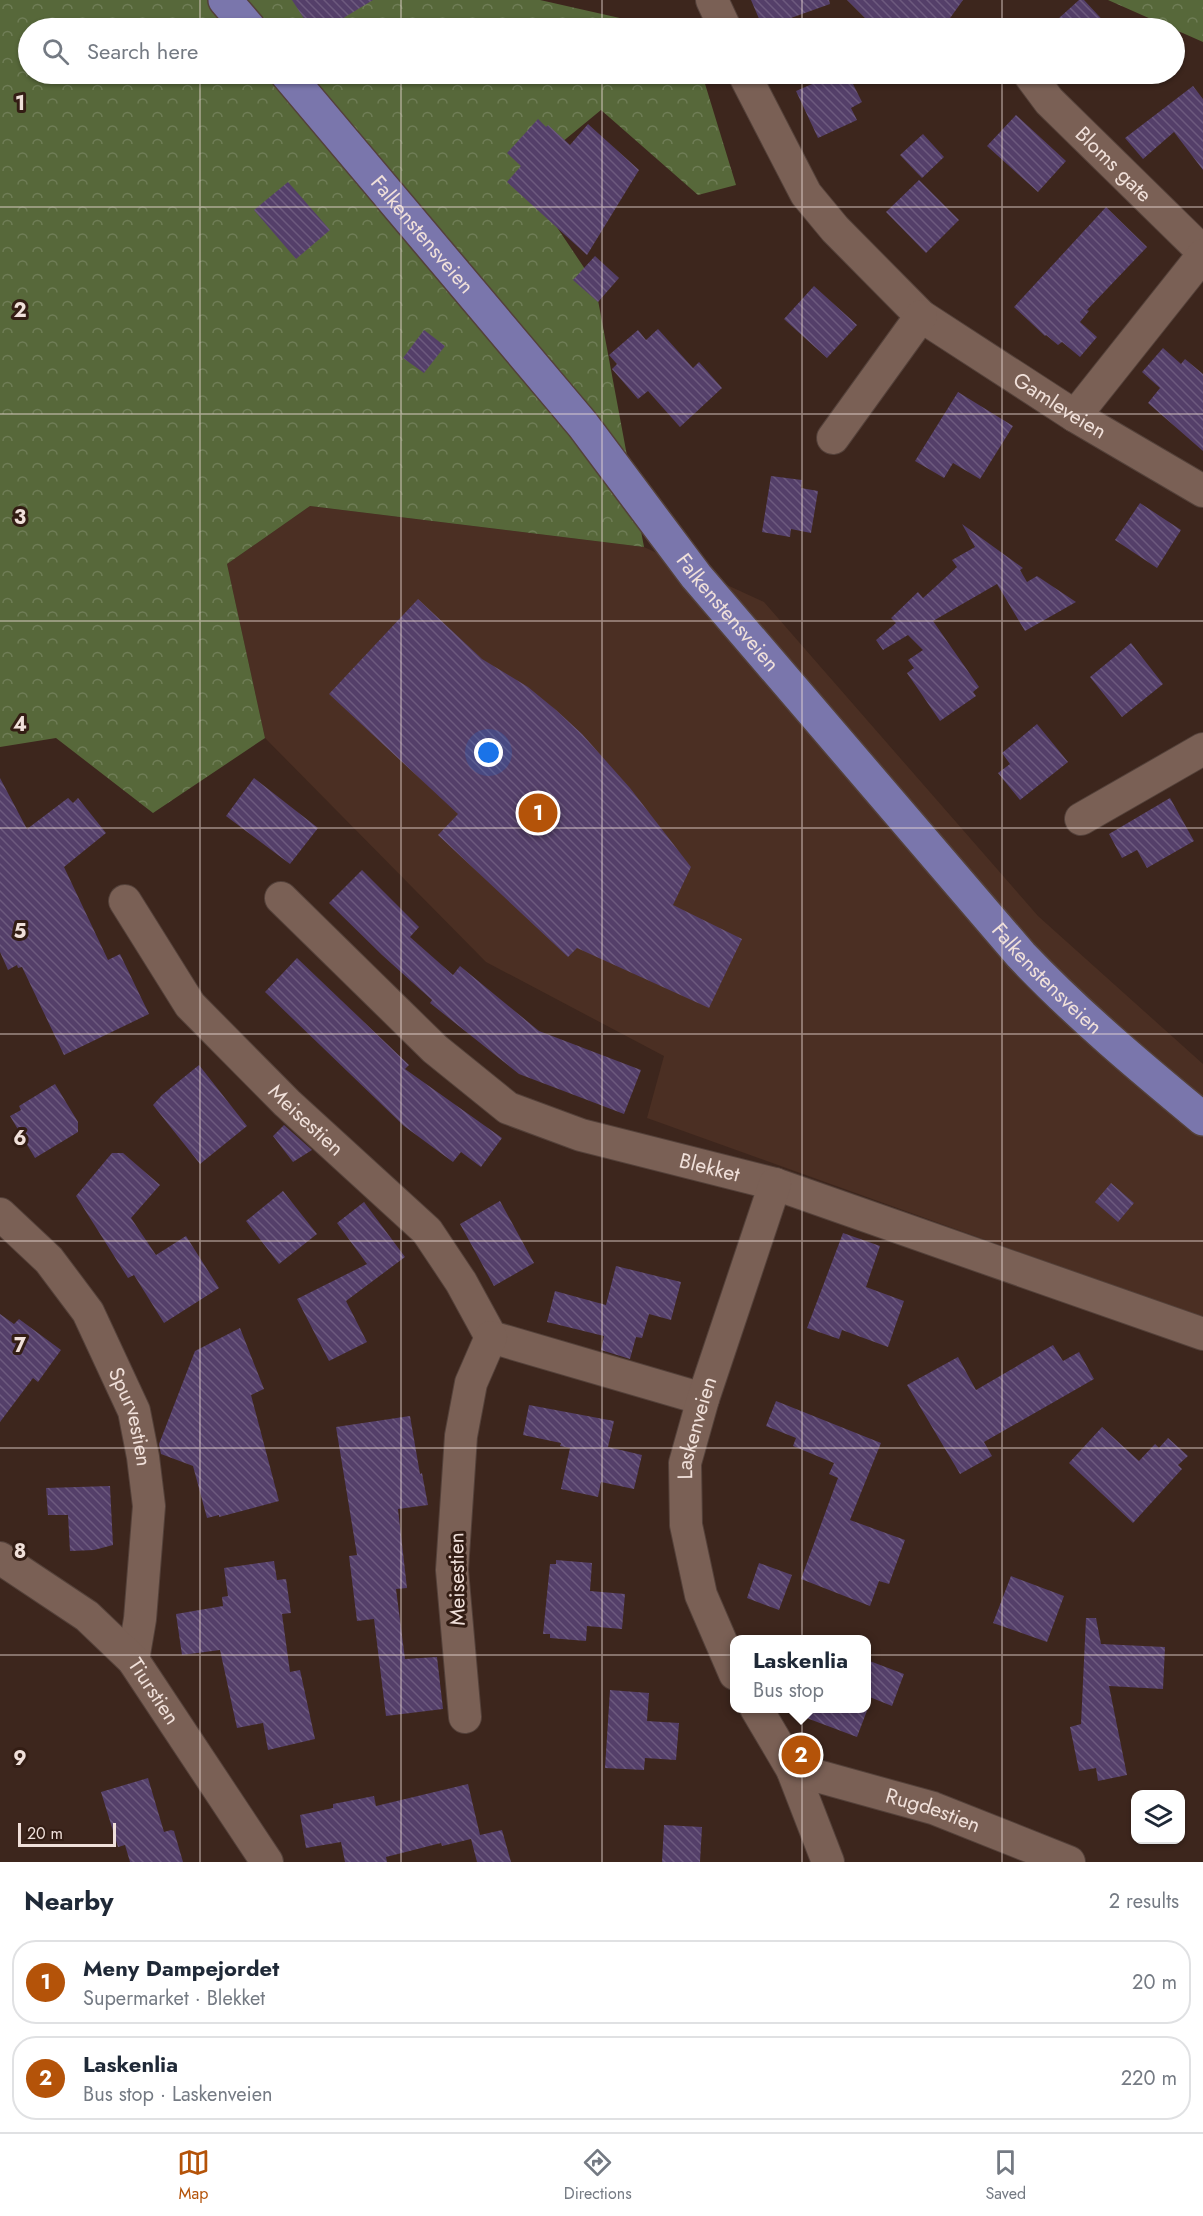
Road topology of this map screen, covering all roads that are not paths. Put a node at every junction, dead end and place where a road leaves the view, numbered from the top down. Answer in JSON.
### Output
{"nodes":[{"id":1,"x":225,"y":0,"type":"edge"},
{"id":2,"x":712,"y":0,"type":"edge"},
{"id":3,"x":240,"y":18,"type":"edge"},
{"id":4,"x":720,"y":18,"type":"edge"},
{"id":5,"x":295,"y":84,"type":"edge"},
{"id":6,"x":749,"y":84,"type":"edge"},
{"id":7,"x":1036,"y":84,"type":"edge"},
{"id":8,"x":1203,"y":254,"type":"edge"},
{"id":9,"x":921,"y":316,"type":"junction"},
{"id":10,"x":1075,"y":416,"type":"junction"},
{"id":11,"x":833,"y":438,"type":"dead end"},
{"id":12,"x":1203,"y":491,"type":"edge"},
{"id":13,"x":1203,"y":749,"type":"edge"},
{"id":14,"x":1081,"y":819,"type":"dead end"},
{"id":15,"x":281,"y":898,"type":"dead end"},
{"id":16,"x":125,"y":901,"type":"dead end"},
{"id":17,"x":1203,"y":1119,"type":"edge"},
{"id":18,"x":775,"y":1184,"type":"junction"},
{"id":19,"x":0,"y":1214,"type":"edge"},
{"id":20,"x":1203,"y":1334,"type":"edge"},
{"id":21,"x":491,"y":1337,"type":"junction"},
{"id":22,"x":703,"y":1399,"type":"junction"},
{"id":23,"x":0,"y":1558,"type":"edge"},
{"id":24,"x":133,"y":1660,"type":"junction"},
{"id":25,"x":730,"y":1662,"type":"edge"},
{"id":26,"x":759,"y":1713,"type":"edge"},
{"id":27,"x":465,"y":1718,"type":"dead end"},
{"id":28,"x":792,"y":1769,"type":"junction"},
{"id":29,"x":267,"y":1862,"type":"edge"},
{"id":30,"x":828,"y":1862,"type":"edge"},
{"id":31,"x":1068,"y":1862,"type":"edge"}],
"edges":[{"from":1,"to":3,"type":"main road"},
{"from":2,"to":4,"type":"street"},
{"from":5,"to":17,"type":"main road","name":"Falkenstensveien"},
{"from":6,"to":9,"type":"street","name":"Gamleveien"},
{"from":7,"to":8,"type":"street","name":"Bloms gate"},
{"from":8,"to":10,"type":"street"},
{"from":9,"to":10,"type":"street","name":"Gamleveien"},
{"from":9,"to":11,"type":"street"},
{"from":10,"to":12,"type":"street","name":"Gamleveien"},
{"from":13,"to":14,"type":"street"},
{"from":15,"to":18,"type":"street","name":"Blekket"},
{"from":16,"to":21,"type":"street","name":"Meisestien"},
{"from":18,"to":20,"type":"street","name":"Blekket"},
{"from":18,"to":22,"type":"street","name":"Laskenveien"},
{"from":19,"to":24,"type":"street","name":"Spurvestien"},
{"from":21,"to":22,"type":"street"},
{"from":21,"to":27,"type":"street","name":"Meisestien"},
{"from":22,"to":25,"type":"street","name":"Laskenveien"},
{"from":23,"to":24,"type":"street","name":"Tiurstien"},
{"from":24,"to":29,"type":"street","name":"Tiurstien"},
{"from":26,"to":28,"type":"street"},
{"from":28,"to":30,"type":"street"},
{"from":28,"to":31,"type":"street","name":"Rugdestien"}]}
